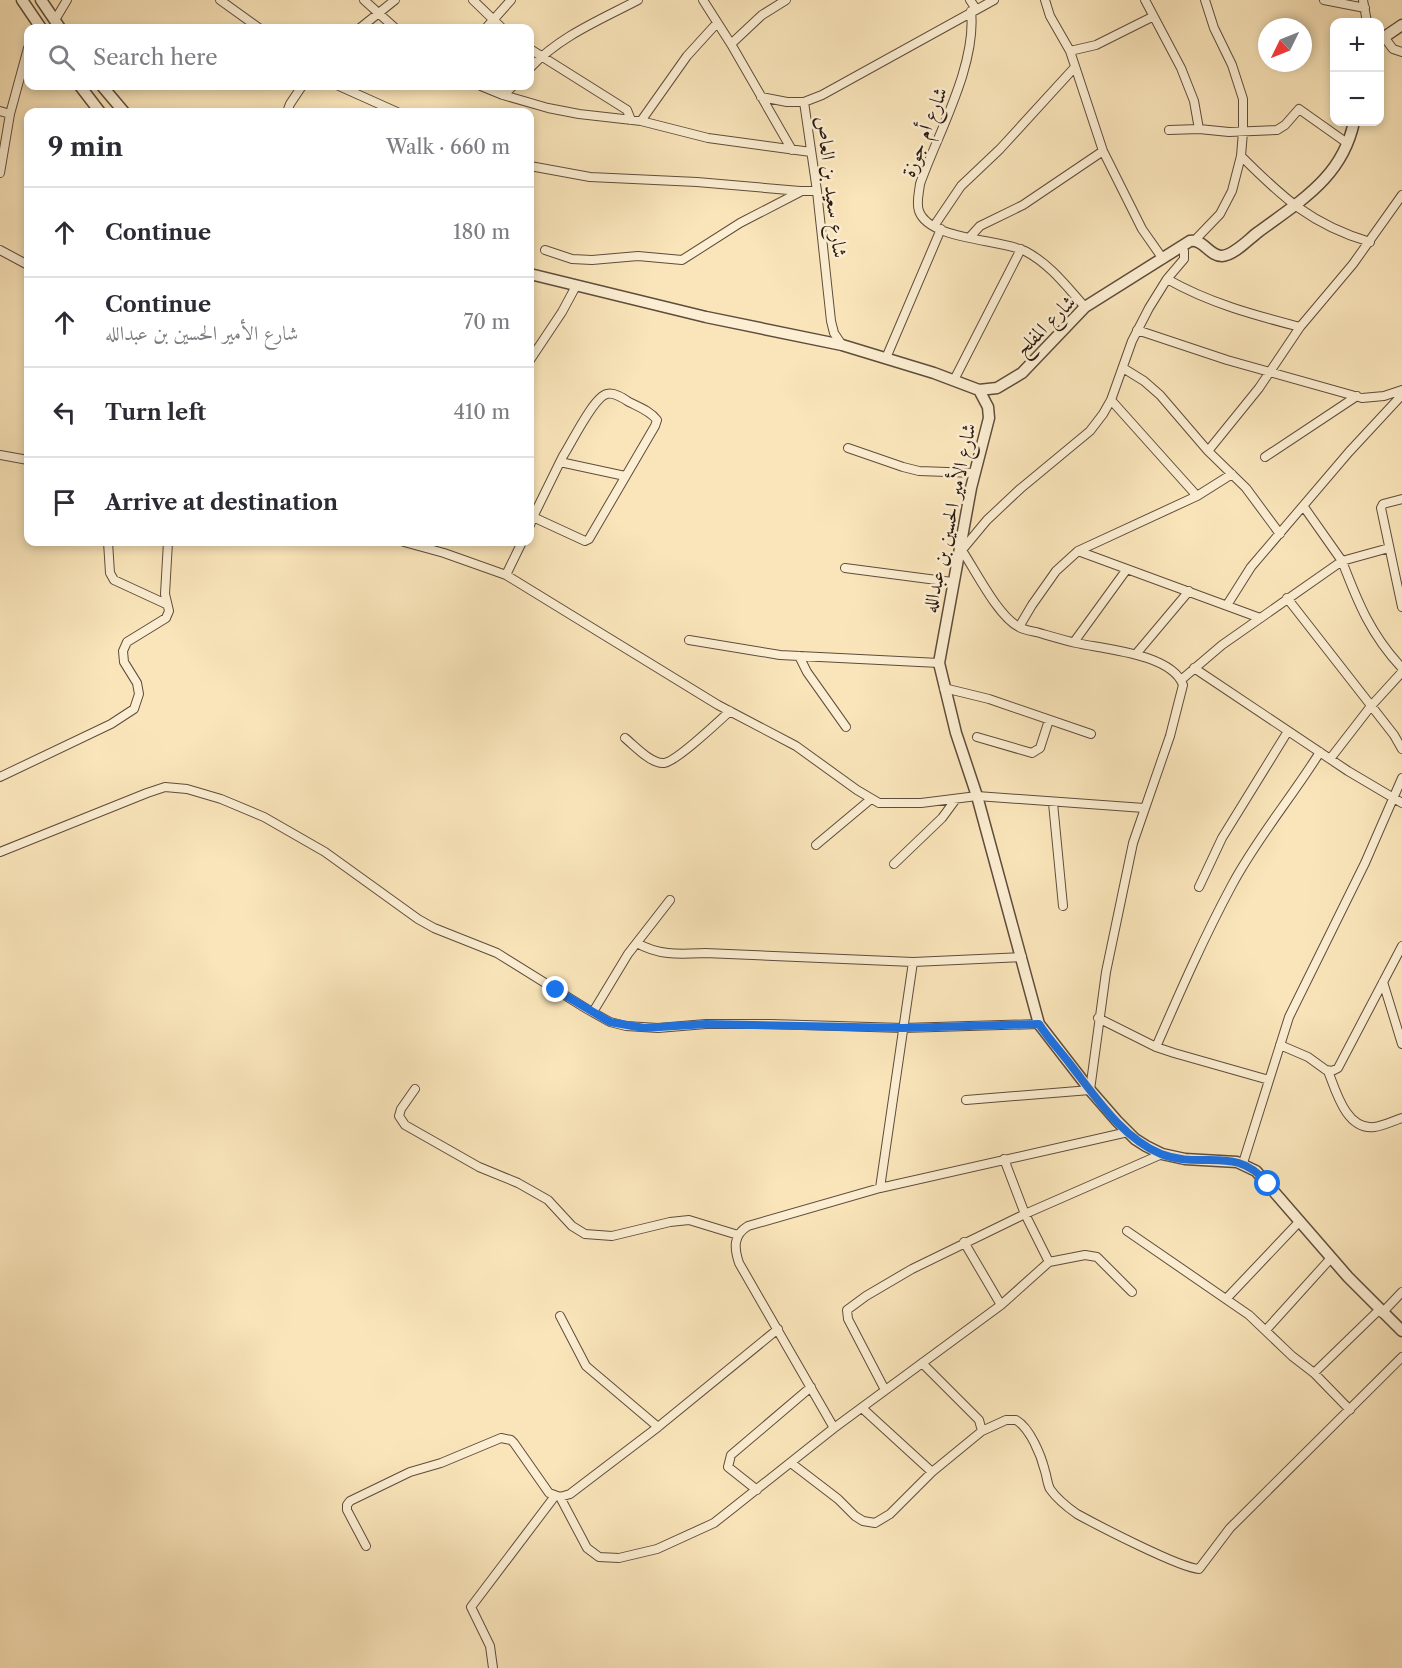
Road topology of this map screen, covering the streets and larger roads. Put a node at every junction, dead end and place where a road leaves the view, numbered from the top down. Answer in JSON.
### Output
{"nodes":[{"id":1,"x":22,"y":0,"type":"edge"},
{"id":2,"x":41,"y":0,"type":"edge"},
{"id":3,"x":67,"y":0,"type":"edge"},
{"id":4,"x":220,"y":0,"type":"edge"},
{"id":5,"x":364,"y":0,"type":"edge"},
{"id":6,"x":395,"y":0,"type":"edge"},
{"id":7,"x":473,"y":0,"type":"edge"},
{"id":8,"x":511,"y":0,"type":"edge"},
{"id":9,"x":638,"y":0,"type":"edge"},
{"id":10,"x":703,"y":0,"type":"edge"},
{"id":11,"x":786,"y":0,"type":"edge"},
{"id":12,"x":970,"y":0,"type":"edge"},
{"id":13,"x":994,"y":0,"type":"edge"},
{"id":14,"x":1045,"y":0,"type":"edge"},
{"id":15,"x":1144,"y":0,"type":"edge"},
{"id":16,"x":1205,"y":0,"type":"edge"},
{"id":17,"x":1324,"y":0,"type":"edge"},
{"id":18,"x":1364,"y":4,"type":"edge"},
{"id":19,"x":973,"y":10,"type":"junction"},
{"id":20,"x":378,"y":12,"type":"junction"},
{"id":21,"x":1152,"y":16,"type":"junction"},
{"id":22,"x":493,"y":21,"type":"junction"},
{"id":23,"x":717,"y":22,"type":"junction"},
{"id":24,"x":37,"y":24,"type":"edge"},
{"id":25,"x":58,"y":24,"type":"edge"},
{"id":26,"x":253,"y":24,"type":"edge"},
{"id":27,"x":364,"y":24,"type":"edge"},
{"id":28,"x":391,"y":24,"type":"edge"},
{"id":29,"x":490,"y":24,"type":"edge"},
{"id":30,"x":497,"y":24,"type":"edge"},
{"id":31,"x":1402,"y":25,"type":"edge"},
{"id":32,"x":1384,"y":37,"type":"edge"},
{"id":33,"x":1384,"y":40,"type":"edge"},
{"id":34,"x":731,"y":44,"type":"junction"},
{"id":35,"x":1070,"y":51,"type":"junction"},
{"id":36,"x":534,"y":52,"type":"edge"},
{"id":37,"x":1402,"y":52,"type":"edge"},
{"id":38,"x":541,"y":57,"type":"junction"},
{"id":39,"x":24,"y":63,"type":"edge"},
{"id":40,"x":534,"y":64,"type":"edge"},
{"id":41,"x":1075,"y":67,"type":"junction"},
{"id":42,"x":83,"y":90,"type":"edge"},
{"id":43,"x":105,"y":90,"type":"edge"},
{"id":44,"x":299,"y":90,"type":"edge"},
{"id":45,"x":348,"y":90,"type":"edge"},
{"id":46,"x":491,"y":90,"type":"edge"},
{"id":47,"x":509,"y":90,"type":"edge"},
{"id":48,"x":503,"y":95,"type":"junction"},
{"id":49,"x":761,"y":97,"type":"junction"},
{"id":50,"x":804,"y":102,"type":"junction"},
{"id":51,"x":97,"y":108,"type":"edge"},
{"id":52,"x":121,"y":108,"type":"edge"},
{"id":53,"x":288,"y":108,"type":"edge"},
{"id":54,"x":388,"y":108,"type":"edge"},
{"id":55,"x":0,"y":111,"type":"edge"},
{"id":56,"x":10,"y":114,"type":"junction"},
{"id":57,"x":631,"y":120,"type":"junction"},
{"id":58,"x":641,"y":121,"type":"junction"},
{"id":59,"x":1353,"y":126,"type":"edge"},
{"id":60,"x":1199,"y":129,"type":"junction"},
{"id":61,"x":1169,"y":130,"type":"dead end"},
{"id":62,"x":1243,"y":132,"type":"junction"},
{"id":63,"x":1347,"y":143,"type":"junction"},
{"id":64,"x":792,"y":150,"type":"junction"},
{"id":65,"x":811,"y":152,"type":"junction"},
{"id":66,"x":1103,"y":152,"type":"junction"},
{"id":67,"x":1242,"y":156,"type":"junction"},
{"id":68,"x":534,"y":167,"type":"edge"},
{"id":69,"x":0,"y":173,"type":"edge"},
{"id":70,"x":817,"y":191,"type":"junction"},
{"id":71,"x":800,"y":192,"type":"junction"},
{"id":72,"x":1402,"y":195,"type":"edge"},
{"id":73,"x":1295,"y":207,"type":"junction"},
{"id":74,"x":938,"y":228,"type":"junction"},
{"id":75,"x":969,"y":238,"type":"junction"},
{"id":76,"x":1195,"y":240,"type":"junction"},
{"id":77,"x":1370,"y":242,"type":"junction"},
{"id":78,"x":1181,"y":247,"type":"junction"},
{"id":79,"x":1021,"y":249,"type":"junction"},
{"id":80,"x":0,"y":250,"type":"edge"},
{"id":81,"x":545,"y":250,"type":"dead end"},
{"id":82,"x":1163,"y":259,"type":"junction"},
{"id":83,"x":24,"y":263,"type":"edge"},
{"id":84,"x":534,"y":275,"type":"edge"},
{"id":85,"x":1167,"y":279,"type":"junction"},
{"id":86,"x":576,"y":286,"type":"junction"},
{"id":87,"x":1086,"y":307,"type":"junction"},
{"id":88,"x":1300,"y":327,"type":"junction"},
{"id":89,"x":1137,"y":330,"type":"junction"},
{"id":90,"x":842,"y":345,"type":"junction"},
{"id":91,"x":534,"y":354,"type":"edge"},
{"id":92,"x":886,"y":358,"type":"junction"},
{"id":93,"x":1123,"y":368,"type":"junction"},
{"id":94,"x":1270,"y":373,"type":"junction"},
{"id":95,"x":954,"y":380,"type":"junction"},
{"id":96,"x":979,"y":390,"type":"junction"},
{"id":97,"x":1402,"y":392,"type":"edge"},
{"id":98,"x":1357,"y":396,"type":"junction"},
{"id":99,"x":1111,"y":400,"type":"junction"},
{"id":100,"x":849,"y":448,"type":"dead end"},
{"id":101,"x":1208,"y":451,"type":"junction"},
{"id":102,"x":0,"y":455,"type":"edge"},
{"id":103,"x":1265,"y":457,"type":"dead end"},
{"id":104,"x":24,"y":459,"type":"edge"},
{"id":105,"x":560,"y":462,"type":"junction"},
{"id":106,"x":975,"y":473,"type":"junction"},
{"id":107,"x":1232,"y":474,"type":"junction"},
{"id":108,"x":625,"y":476,"type":"junction"},
{"id":109,"x":1197,"y":496,"type":"junction"},
{"id":110,"x":1402,"y":499,"type":"edge"},
{"id":111,"x":1304,"y":507,"type":"junction"},
{"id":112,"x":534,"y":515,"type":"edge"},
{"id":113,"x":534,"y":522,"type":"edge"},
{"id":114,"x":1280,"y":534,"type":"junction"},
{"id":115,"x":108,"y":546,"type":"edge"},
{"id":116,"x":168,"y":546,"type":"edge"},
{"id":117,"x":422,"y":546,"type":"edge"},
{"id":118,"x":520,"y":546,"type":"edge"},
{"id":119,"x":961,"y":548,"type":"junction"},
{"id":120,"x":1389,"y":548,"type":"junction"},
{"id":121,"x":1078,"y":551,"type":"junction"},
{"id":122,"x":1342,"y":561,"type":"junction"},
{"id":123,"x":844,"y":568,"type":"dead end"},
{"id":124,"x":1127,"y":569,"type":"junction"},
{"id":125,"x":506,"y":575,"type":"junction"},
{"id":126,"x":952,"y":582,"type":"junction"},
{"id":127,"x":1189,"y":591,"type":"junction"},
{"id":128,"x":1287,"y":598,"type":"junction"},
{"id":129,"x":166,"y":604,"type":"junction"},
{"id":130,"x":1227,"y":605,"type":"junction"},
{"id":131,"x":1402,"y":607,"type":"edge"},
{"id":132,"x":1260,"y":618,"type":"junction"},
{"id":133,"x":1019,"y":627,"type":"junction"},
{"id":134,"x":689,"y":640,"type":"dead end"},
{"id":135,"x":1074,"y":642,"type":"junction"},
{"id":136,"x":1136,"y":654,"type":"junction"},
{"id":137,"x":799,"y":656,"type":"junction"},
{"id":138,"x":939,"y":663,"type":"junction"},
{"id":139,"x":1194,"y":668,"type":"junction"},
{"id":140,"x":1402,"y":670,"type":"edge"},
{"id":141,"x":1181,"y":680,"type":"junction"},
{"id":142,"x":944,"y":688,"type":"junction"},
{"id":143,"x":1371,"y":706,"type":"junction"},
{"id":144,"x":730,"y":711,"type":"junction"},
{"id":145,"x":1049,"y":720,"type":"junction"},
{"id":146,"x":846,"y":727,"type":"dead end"},
{"id":147,"x":1288,"y":730,"type":"junction"},
{"id":148,"x":1091,"y":734,"type":"dead end"},
{"id":149,"x":977,"y":737,"type":"dead end"},
{"id":150,"x":625,"y":738,"type":"dead end"},
{"id":151,"x":1402,"y":749,"type":"edge"},
{"id":152,"x":1320,"y":752,"type":"junction"},
{"id":153,"x":1330,"y":759,"type":"junction"},
{"id":154,"x":0,"y":777,"type":"edge"},
{"id":155,"x":1402,"y":778,"type":"edge"},
{"id":156,"x":977,"y":796,"type":"junction"},
{"id":157,"x":871,"y":799,"type":"junction"},
{"id":158,"x":956,"y":799,"type":"junction"},
{"id":159,"x":1398,"y":801,"type":"edge"},
{"id":160,"x":1053,"y":803,"type":"junction"},
{"id":161,"x":1144,"y":808,"type":"junction"},
{"id":162,"x":816,"y":845,"type":"dead end"},
{"id":163,"x":0,"y":852,"type":"edge"},
{"id":164,"x":894,"y":864,"type":"dead end"},
{"id":165,"x":1199,"y":887,"type":"dead end"},
{"id":166,"x":670,"y":900,"type":"dead end"},
{"id":167,"x":1063,"y":906,"type":"dead end"},
{"id":168,"x":637,"y":943,"type":"junction"},
{"id":169,"x":1402,"y":946,"type":"edge"},
{"id":170,"x":1022,"y":957,"type":"junction"},
{"id":171,"x":913,"y":962,"type":"junction"},
{"id":172,"x":1383,"y":982,"type":"junction"},
{"id":173,"x":593,"y":1012,"type":"junction"},
{"id":174,"x":1098,"y":1018,"type":"junction"},
{"id":175,"x":1039,"y":1024,"type":"junction"},
{"id":176,"x":903,"y":1028,"type":"junction"},
{"id":177,"x":1402,"y":1044,"type":"edge"},
{"id":178,"x":1280,"y":1045,"type":"junction"},
{"id":179,"x":1156,"y":1047,"type":"junction"},
{"id":180,"x":1328,"y":1071,"type":"junction"},
{"id":181,"x":1269,"y":1080,"type":"junction"},
{"id":182,"x":415,"y":1089,"type":"dead end"},
{"id":183,"x":1090,"y":1090,"type":"junction"},
{"id":184,"x":966,"y":1100,"type":"dead end"},
{"id":185,"x":1402,"y":1118,"type":"edge"},
{"id":186,"x":1128,"y":1132,"type":"junction"},
{"id":187,"x":1161,"y":1154,"type":"junction"},
{"id":188,"x":1004,"y":1159,"type":"junction"},
{"id":189,"x":1243,"y":1163,"type":"junction"},
{"id":190,"x":880,"y":1188,"type":"junction"},
{"id":191,"x":1025,"y":1214,"type":"junction"},
{"id":192,"x":1299,"y":1222,"type":"junction"},
{"id":193,"x":1127,"y":1231,"type":"dead end"},
{"id":194,"x":738,"y":1235,"type":"junction"},
{"id":195,"x":964,"y":1242,"type":"junction"},
{"id":196,"x":1331,"y":1258,"type":"junction"},
{"id":197,"x":1049,"y":1262,"type":"junction"},
{"id":198,"x":1132,"y":1292,"type":"dead end"},
{"id":199,"x":1402,"y":1292,"type":"edge"},
{"id":200,"x":1226,"y":1299,"type":"junction"},
{"id":201,"x":1001,"y":1305,"type":"junction"},
{"id":202,"x":1381,"y":1312,"type":"junction"},
{"id":203,"x":560,"y":1316,"type":"dead end"},
{"id":204,"x":778,"y":1329,"type":"junction"},
{"id":205,"x":1266,"y":1330,"type":"junction"},
{"id":206,"x":1402,"y":1331,"type":"edge"},
{"id":207,"x":1402,"y":1357,"type":"edge"},
{"id":208,"x":922,"y":1364,"type":"junction"},
{"id":209,"x":1314,"y":1373,"type":"junction"},
{"id":210,"x":811,"y":1387,"type":"junction"},
{"id":211,"x":885,"y":1390,"type":"junction"},
{"id":212,"x":862,"y":1408,"type":"junction"},
{"id":213,"x":1350,"y":1410,"type":"junction"},
{"id":214,"x":658,"y":1427,"type":"junction"},
{"id":215,"x":834,"y":1428,"type":"junction"},
{"id":216,"x":982,"y":1431,"type":"junction"},
{"id":217,"x":791,"y":1463,"type":"junction"},
{"id":218,"x":932,"y":1472,"type":"junction"},
{"id":219,"x":757,"y":1490,"type":"junction"},
{"id":220,"x":558,"y":1496,"type":"junction"},
{"id":221,"x":366,"y":1546,"type":"dead end"},
{"id":222,"x":493,"y":1668,"type":"edge"}],
"edges":[{"from":1,"to":24,"type":"street"},
{"from":2,"to":25,"type":"street"},
{"from":3,"to":25,"type":"street"},
{"from":4,"to":26,"type":"street"},
{"from":5,"to":20,"type":"street"},
{"from":6,"to":20,"type":"street"},
{"from":7,"to":22,"type":"street"},
{"from":8,"to":22,"type":"street"},
{"from":9,"to":38,"type":"street"},
{"from":10,"to":23,"type":"street"},
{"from":11,"to":34,"type":"street"},
{"from":12,"to":19,"type":"street"},
{"from":13,"to":19,"type":"street","name":"شارع سعيد بن العاص"},
{"from":14,"to":35,"type":"street"},
{"from":15,"to":21,"type":"street"},
{"from":16,"to":62,"type":"street"},
{"from":17,"to":18,"type":"street"},
{"from":19,"to":50,"type":"street","name":"شارع سعيد بن العاص"},
{"from":19,"to":74,"type":"street","name":"شارع أم جوزة"},
{"from":20,"to":27,"type":"street"},
{"from":20,"to":28,"type":"street"},
{"from":21,"to":35,"type":"street"},
{"from":21,"to":60,"type":"street"},
{"from":22,"to":29,"type":"street"},
{"from":22,"to":30,"type":"street"},
{"from":23,"to":34,"type":"street"},
{"from":23,"to":58,"type":"street"},
{"from":31,"to":32,"type":"street"},
{"from":33,"to":37,"type":"street"},
{"from":34,"to":49,"type":"street"},
{"from":35,"to":41,"type":"street"},
{"from":36,"to":38,"type":"street"},
{"from":38,"to":40,"type":"street"},
{"from":38,"to":57,"type":"street"},
{"from":39,"to":56,"type":"street"},
{"from":41,"to":66,"type":"street"},
{"from":41,"to":74,"type":"street"},
{"from":42,"to":51,"type":"street"},
{"from":43,"to":52,"type":"street"},
{"from":44,"to":53,"type":"street"},
{"from":45,"to":54,"type":"street"},
{"from":46,"to":48,"type":"street"},
{"from":47,"to":48,"type":"street"},
{"from":48,"to":57,"type":"street"},
{"from":49,"to":50,"type":"street"},
{"from":49,"to":64,"type":"street"},
{"from":50,"to":65,"type":"street","name":"شارع سعيد بن العاص"},
{"from":55,"to":56,"type":"street"},
{"from":56,"to":69,"type":"street"},
{"from":57,"to":58,"type":"street"},
{"from":58,"to":64,"type":"street"},
{"from":59,"to":63,"type":"street"},
{"from":60,"to":61,"type":"street"},
{"from":60,"to":62,"type":"street"},
{"from":62,"to":63,"type":"street"},
{"from":62,"to":67,"type":"street"},
{"from":63,"to":73,"type":"street"},
{"from":64,"to":65,"type":"street"},
{"from":65,"to":70,"type":"street","name":"شارع سعيد بن العاص"},
{"from":66,"to":75,"type":"street"},
{"from":66,"to":82,"type":"street"},
{"from":67,"to":73,"type":"street"},
{"from":67,"to":76,"type":"street"},
{"from":68,"to":71,"type":"street"},
{"from":70,"to":71,"type":"street"},
{"from":70,"to":90,"type":"street","name":"شارع سعيد بن العاص"},
{"from":71,"to":81,"type":"street"},
{"from":72,"to":77,"type":"street"},
{"from":73,"to":76,"type":"street"},
{"from":73,"to":77,"type":"street"},
{"from":74,"to":75,"type":"street"},
{"from":74,"to":92,"type":"street"},
{"from":75,"to":79,"type":"street"},
{"from":76,"to":78,"type":"street","name":"شارع المفلح"},
{"from":77,"to":88,"type":"street"},
{"from":78,"to":82,"type":"street","name":"شارع المفلح"},
{"from":78,"to":85,"type":"street"},
{"from":79,"to":87,"type":"street"},
{"from":79,"to":95,"type":"street"},
{"from":80,"to":83,"type":"street"},
{"from":82,"to":87,"type":"street","name":"شارع المفلح"},
{"from":84,"to":86,"type":"street"},
{"from":85,"to":88,"type":"street"},
{"from":85,"to":89,"type":"street"},
{"from":86,"to":90,"type":"street"},
{"from":86,"to":91,"type":"street"},
{"from":87,"to":96,"type":"street","name":"شارع المفلح"},
{"from":88,"to":94,"type":"street"},
{"from":89,"to":93,"type":"street"},
{"from":89,"to":94,"type":"street"},
{"from":90,"to":92,"type":"street"},
{"from":92,"to":95,"type":"street"},
{"from":93,"to":99,"type":"street"},
{"from":93,"to":101,"type":"street"},
{"from":94,"to":98,"type":"street"},
{"from":94,"to":101,"type":"street"},
{"from":95,"to":96,"type":"street"},
{"from":96,"to":106,"type":"street","name":"شارع الأمير الحسين بن عبدالله"},
{"from":97,"to":98,"type":"street"},
{"from":97,"to":111,"type":"street"},
{"from":98,"to":103,"type":"street"},
{"from":99,"to":109,"type":"street"},
{"from":99,"to":119,"type":"street"},
{"from":100,"to":106,"type":"street"},
{"from":101,"to":107,"type":"street"},
{"from":102,"to":104,"type":"street"},
{"from":105,"to":108,"type":"street"},
{"from":105,"to":108,"type":"street"},
{"from":105,"to":112,"type":"street"},
{"from":106,"to":119,"type":"street","name":"شارع الأمير الحسين بن عبدالله"},
{"from":107,"to":109,"type":"street"},
{"from":107,"to":114,"type":"street"},
{"from":108,"to":113,"type":"street"},
{"from":109,"to":121,"type":"street"},
{"from":110,"to":120,"type":"street"},
{"from":111,"to":114,"type":"street"},
{"from":111,"to":122,"type":"street"},
{"from":114,"to":130,"type":"street"},
{"from":115,"to":129,"type":"street"},
{"from":116,"to":129,"type":"street"},
{"from":117,"to":125,"type":"street"},
{"from":118,"to":125,"type":"street"},
{"from":119,"to":126,"type":"street","name":"شارع الأمير الحسين بن عبدالله"},
{"from":119,"to":133,"type":"street"},
{"from":120,"to":122,"type":"street"},
{"from":120,"to":131,"type":"street"},
{"from":121,"to":124,"type":"street"},
{"from":121,"to":133,"type":"street"},
{"from":122,"to":128,"type":"street"},
{"from":122,"to":140,"type":"street"},
{"from":123,"to":126,"type":"street"},
{"from":124,"to":127,"type":"street"},
{"from":124,"to":135,"type":"street"},
{"from":125,"to":144,"type":"street"},
{"from":126,"to":138,"type":"street","name":"شارع الأمير الحسين بن عبدالله"},
{"from":127,"to":130,"type":"street"},
{"from":127,"to":136,"type":"street"},
{"from":128,"to":132,"type":"street"},
{"from":128,"to":143,"type":"street"},
{"from":129,"to":154,"type":"street"},
{"from":130,"to":132,"type":"street"},
{"from":132,"to":139,"type":"street"},
{"from":133,"to":135,"type":"street"},
{"from":134,"to":137,"type":"street"},
{"from":135,"to":136,"type":"street"},
{"from":136,"to":141,"type":"street"},
{"from":137,"to":138,"type":"street"},
{"from":137,"to":146,"type":"street"},
{"from":138,"to":142,"type":"street","name":"شارع الأمير الحسين بن عبدالله"},
{"from":139,"to":141,"type":"street"},
{"from":139,"to":147,"type":"street"},
{"from":140,"to":143,"type":"street"},
{"from":141,"to":161,"type":"street"},
{"from":142,"to":145,"type":"street"},
{"from":142,"to":156,"type":"street","name":"شارع الأمير الحسين بن عبدالله"},
{"from":143,"to":151,"type":"street"},
{"from":143,"to":153,"type":"street"},
{"from":144,"to":150,"type":"street"},
{"from":144,"to":157,"type":"street"},
{"from":145,"to":148,"type":"street"},
{"from":145,"to":149,"type":"street"},
{"from":147,"to":152,"type":"street"},
{"from":147,"to":165,"type":"street"},
{"from":152,"to":153,"type":"street"},
{"from":152,"to":179,"type":"street"},
{"from":153,"to":159,"type":"street"},
{"from":155,"to":159,"type":"street"},
{"from":156,"to":158,"type":"street"},
{"from":156,"to":160,"type":"street"},
{"from":156,"to":170,"type":"street","name":"شارع الأمير الحسين بن عبدالله"},
{"from":157,"to":158,"type":"street"},
{"from":157,"to":162,"type":"street"},
{"from":158,"to":164,"type":"street"},
{"from":159,"to":178,"type":"street"},
{"from":160,"to":161,"type":"street"},
{"from":160,"to":167,"type":"street"},
{"from":161,"to":174,"type":"street"},
{"from":163,"to":173,"type":"street"},
{"from":166,"to":168,"type":"street"},
{"from":168,"to":171,"type":"street"},
{"from":168,"to":173,"type":"street"},
{"from":169,"to":172,"type":"street"},
{"from":170,"to":171,"type":"street"},
{"from":170,"to":175,"type":"street","name":"شارع الأمير الحسين بن عبدالله"},
{"from":171,"to":176,"type":"street"},
{"from":172,"to":177,"type":"street"},
{"from":172,"to":180,"type":"street"},
{"from":173,"to":176,"type":"street"},
{"from":174,"to":179,"type":"street"},
{"from":174,"to":183,"type":"street"},
{"from":175,"to":176,"type":"street"},
{"from":175,"to":183,"type":"street","name":"شارع الأمير الحسين بن عبدالله"},
{"from":176,"to":190,"type":"street"},
{"from":178,"to":180,"type":"street"},
{"from":178,"to":181,"type":"street"},
{"from":179,"to":181,"type":"street"},
{"from":180,"to":185,"type":"street"},
{"from":181,"to":189,"type":"street"},
{"from":182,"to":194,"type":"street"},
{"from":183,"to":184,"type":"street"},
{"from":183,"to":186,"type":"street","name":"شارع الأمير الحسين بن عبدالله"},
{"from":186,"to":187,"type":"street","name":"شارع الأمير الحسين بن عبدالله"},
{"from":186,"to":188,"type":"street"},
{"from":187,"to":189,"type":"street"},
{"from":187,"to":191,"type":"street"},
{"from":188,"to":190,"type":"street"},
{"from":188,"to":191,"type":"street"},
{"from":189,"to":192,"type":"street"},
{"from":190,"to":194,"type":"street"},
{"from":191,"to":195,"type":"street"},
{"from":191,"to":197,"type":"street"},
{"from":192,"to":196,"type":"street"},
{"from":192,"to":200,"type":"street"},
{"from":193,"to":200,"type":"street"},
{"from":194,"to":204,"type":"street"},
{"from":195,"to":201,"type":"street"},
{"from":195,"to":211,"type":"street"},
{"from":196,"to":202,"type":"street"},
{"from":196,"to":205,"type":"street"},
{"from":197,"to":198,"type":"street"},
{"from":197,"to":201,"type":"street"},
{"from":199,"to":202,"type":"street"},
{"from":200,"to":205,"type":"street"},
{"from":201,"to":208,"type":"street"},
{"from":202,"to":206,"type":"street"},
{"from":202,"to":209,"type":"street"},
{"from":203,"to":214,"type":"street"},
{"from":204,"to":210,"type":"street"},
{"from":204,"to":214,"type":"street"},
{"from":205,"to":209,"type":"street"},
{"from":207,"to":213,"type":"street"},
{"from":208,"to":211,"type":"street"},
{"from":208,"to":216,"type":"street"},
{"from":209,"to":213,"type":"street"},
{"from":210,"to":215,"type":"street"},
{"from":210,"to":219,"type":"street"},
{"from":211,"to":212,"type":"street"},
{"from":212,"to":215,"type":"street"},
{"from":212,"to":218,"type":"street"},
{"from":213,"to":216,"type":"street"},
{"from":214,"to":220,"type":"street"},
{"from":215,"to":217,"type":"street"},
{"from":216,"to":218,"type":"street"},
{"from":217,"to":218,"type":"street"},
{"from":217,"to":219,"type":"street"},
{"from":219,"to":220,"type":"street"},
{"from":220,"to":221,"type":"street"},
{"from":220,"to":222,"type":"street"}]}
